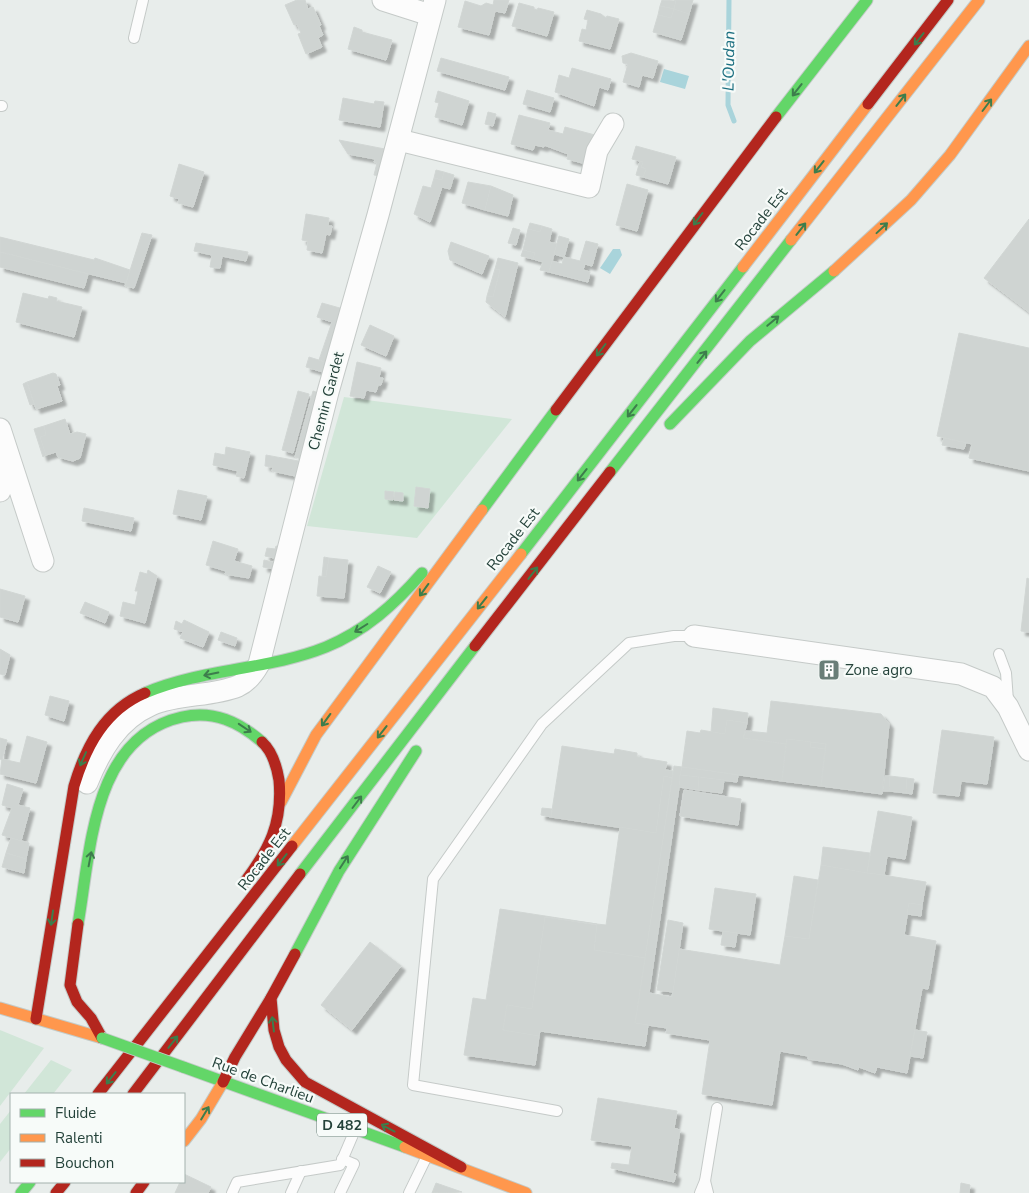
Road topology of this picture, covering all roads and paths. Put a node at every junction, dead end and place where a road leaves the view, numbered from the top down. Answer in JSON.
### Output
{"nodes":[{"id":1,"x":143,"y":0,"type":"edge"},
{"id":2,"x":384,"y":0,"type":"edge"},
{"id":3,"x":862,"y":0,"type":"edge"},
{"id":4,"x":867,"y":0,"type":"edge"},
{"id":5,"x":948,"y":0,"type":"edge"},
{"id":6,"x":979,"y":0,"type":"edge"},
{"id":7,"x":433,"y":8,"type":"edge"},
{"id":8,"x":134,"y":38,"type":"dead end"},
{"id":9,"x":1029,"y":46,"type":"edge"},
{"id":10,"x":827,"y":52,"type":"junction"},
{"id":11,"x":1025,"y":55,"type":"edge"},
{"id":12,"x":613,"y":124,"type":"dead end"},
{"id":13,"x":399,"y":140,"type":"junction"},
{"id":14,"x":556,"y":410,"type":"junction"},
{"id":15,"x":0,"y":429,"type":"edge"},
{"id":16,"x":662,"y":433,"type":"dead end"},
{"id":17,"x":9,"y":460,"type":"junction"},
{"id":18,"x":636,"y":460,"type":"dead end"},
{"id":19,"x":0,"y":490,"type":"edge"},
{"id":20,"x":596,"y":494,"type":"junction"},
{"id":21,"x":43,"y":560,"type":"dead end"},
{"id":22,"x":694,"y":636,"type":"joint"},
{"id":23,"x":1000,"y":654,"type":"dead end"},
{"id":24,"x":259,"y":664,"type":"junction"},
{"id":25,"x":459,"y":666,"type":"junction"},
{"id":26,"x":456,"y":693,"type":"dead end"},
{"id":27,"x":1008,"y":707,"type":"junction"},
{"id":28,"x":425,"y":738,"type":"dead end"},
{"id":29,"x":1029,"y":750,"type":"edge"},
{"id":30,"x":282,"y":802,"type":"junction"},
{"id":31,"x":239,"y":891,"type":"dead end"},
{"id":32,"x":78,"y":924,"type":"junction"},
{"id":33,"x":204,"y":939,"type":"dead end"},
{"id":34,"x":196,"y":970,"type":"junction"},
{"id":35,"x":70,"y":985,"type":"junction"},
{"id":36,"x":271,"y":998,"type":"junction"},
{"id":37,"x":64,"y":1000,"type":"dead end"},
{"id":38,"x":0,"y":1008,"type":"edge"},
{"id":39,"x":57,"y":1011,"type":"dead end"},
{"id":40,"x":40,"y":1020,"type":"junction"},
{"id":41,"x":102,"y":1038,"type":"junction"},
{"id":42,"x":223,"y":1082,"type":"junction"},
{"id":43,"x":99,"y":1093,"type":"edge"},
{"id":44,"x":134,"y":1093,"type":"edge"},
{"id":45,"x":717,"y":1108,"type":"dead end"},
{"id":46,"x":557,"y":1111,"type":"dead end"},
{"id":47,"x":355,"y":1129,"type":"junction"},
{"id":48,"x":185,"y":1140,"type":"edge"},
{"id":49,"x":427,"y":1155,"type":"junction"},
{"id":50,"x":342,"y":1159,"type":"junction"},
{"id":51,"x":461,"y":1167,"type":"junction"},
{"id":52,"x":301,"y":1171,"type":"junction"},
{"id":53,"x":705,"y":1181,"type":"junction"},
{"id":54,"x":29,"y":1183,"type":"edge"},
{"id":55,"x":64,"y":1183,"type":"edge"},
{"id":56,"x":514,"y":1187,"type":"junction"},
{"id":57,"x":21,"y":1193,"type":"edge"},
{"id":58,"x":56,"y":1193,"type":"edge"},
{"id":59,"x":232,"y":1193,"type":"edge"},
{"id":60,"x":291,"y":1193,"type":"edge"},
{"id":61,"x":340,"y":1193,"type":"edge"},
{"id":62,"x":409,"y":1193,"type":"edge"},
{"id":63,"x":526,"y":1193,"type":"edge"},
{"id":64,"x":540,"y":1193,"type":"edge"},
{"id":65,"x":700,"y":1193,"type":"edge"},
{"id":66,"x":708,"y":1193,"type":"edge"}],
"edges":[{"from":1,"to":8,"type":"lane"},
{"from":2,"to":7,"type":"street"},
{"from":3,"to":10,"type":"main road"},
{"from":4,"to":10,"type":"main road"},
{"from":5,"to":34,"type":"main road","name":"Rocade Est","one_way":true},
{"from":20,"to":6,"type":"main road","one_way":true},
{"from":7,"to":13,"type":"street","name":"Chemin Gardet"},
{"from":9,"to":11,"type":"main road"},
{"from":10,"to":14,"type":"main road","one_way":true},
{"from":16,"to":11,"type":"main road","one_way":true},
{"from":12,"to":13,"type":"street"},
{"from":13,"to":24,"type":"street","name":"Chemin Gardet"},
{"from":14,"to":24,"type":"main road","one_way":true},
{"from":14,"to":30,"type":"main road","one_way":true},
{"from":15,"to":17,"type":"street"},
{"from":17,"to":19,"type":"street"},
{"from":17,"to":21,"type":"street"},
{"from":18,"to":20,"type":"main road"},
{"from":25,"to":20,"type":"main road","one_way":true},
{"from":22,"to":27,"type":"street"},
{"from":22,"to":46,"type":"lane"},
{"from":23,"to":27,"type":"lane"},
{"from":24,"to":32,"type":"street"},
{"from":24,"to":40,"type":"main road","one_way":true},
{"from":25,"to":26,"type":"main road"},
{"from":44,"to":25,"type":"main road","one_way":true},
{"from":27,"to":29,"type":"street"},
{"from":36,"to":28,"type":"main road","one_way":true},
{"from":30,"to":31,"type":"main road"},
{"from":32,"to":30,"type":"main road","one_way":true},
{"from":32,"to":35,"type":"main road"},
{"from":33,"to":34,"type":"main road"},
{"from":34,"to":43,"type":"main road","name":"Rocade Est","one_way":true},
{"from":35,"to":37,"type":"main road"},
{"from":35,"to":41,"type":"main road"},
{"from":36,"to":42,"type":"main road"},
{"from":51,"to":36,"type":"main road","one_way":true},
{"from":38,"to":40,"type":"main road","name":"Rue de Charlieu"},
{"from":39,"to":40,"type":"main road"},
{"from":40,"to":41,"type":"main road","name":"Rue de Charlieu"},
{"from":41,"to":42,"type":"main road","name":"Rue de Charlieu","number":"D 482","bridge":true},
{"from":42,"to":47,"type":"main road","name":"Rue de Charlieu","number":"D 482"},
{"from":48,"to":42,"type":"main road","one_way":true},
{"from":45,"to":53,"type":"lane"},
{"from":47,"to":49,"type":"main road","name":"Rue de Charlieu","number":"D 482"},
{"from":47,"to":50,"type":"lane"},
{"from":49,"to":51,"type":"main road","name":"Rue de Charlieu","number":"D 482"},
{"from":49,"to":62,"type":"lane"},
{"from":50,"to":52,"type":"lane"},
{"from":50,"to":61,"type":"lane"},
{"from":51,"to":56,"type":"main road","name":"Rue de Charlieu","number":"D 482"},
{"from":52,"to":59,"type":"lane"},
{"from":52,"to":60,"type":"lane"},
{"from":53,"to":65,"type":"lane"},
{"from":53,"to":66,"type":"lane"},
{"from":54,"to":57,"type":"main road"},
{"from":55,"to":58,"type":"main road"},
{"from":56,"to":63,"type":"main road","name":"Rue de Charlieu","number":"D 482"},
{"from":56,"to":64,"type":"main road","name":"Rue de Charlieu","number":"D 482"}]}
